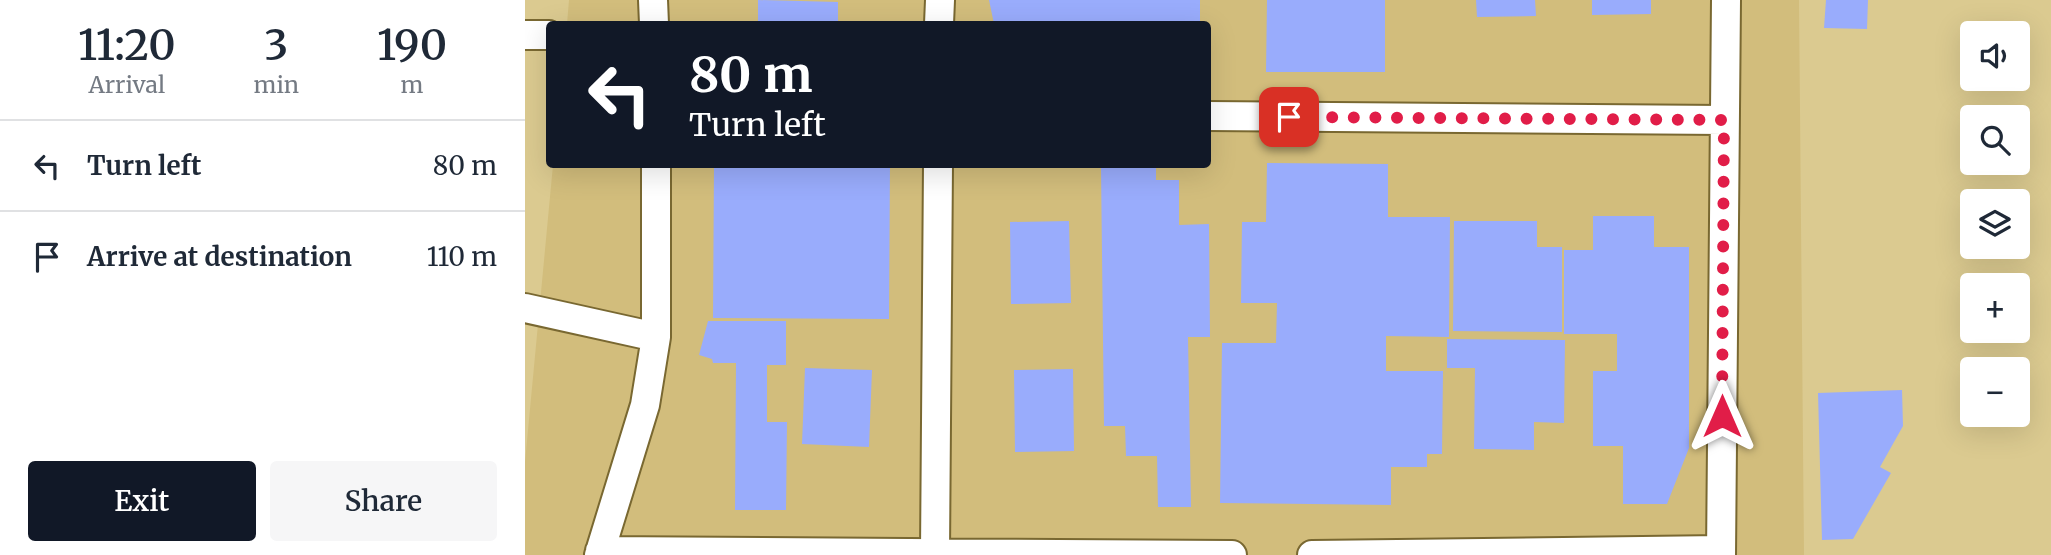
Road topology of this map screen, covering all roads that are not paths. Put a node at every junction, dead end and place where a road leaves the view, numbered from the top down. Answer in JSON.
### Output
{"nodes":[{"id":1,"x":653,"y":0,"type":"edge"},
{"id":2,"x":940,"y":0,"type":"edge"},
{"id":3,"x":1726,"y":0,"type":"edge"},
{"id":4,"x":654,"y":21,"type":"edge"},
{"id":5,"x":939,"y":21,"type":"edge"},
{"id":6,"x":546,"y":34,"type":"edge"},
{"id":7,"x":525,"y":35,"type":"edge"},
{"id":8,"x":1211,"y":116,"type":"edge"},
{"id":9,"x":1724,"y":120,"type":"junction"},
{"id":10,"x":656,"y":168,"type":"edge"},
{"id":11,"x":939,"y":168,"type":"edge"},
{"id":12,"x":525,"y":308,"type":"edge"},
{"id":13,"x":656,"y":337,"type":"junction"},
{"id":14,"x":936,"y":552,"type":"junction"},
{"id":15,"x":600,"y":553,"type":"edge"},
{"id":16,"x":1721,"y":553,"type":"edge"},
{"id":17,"x":877,"y":554,"type":"edge"},
{"id":18,"x":1232,"y":555,"type":"edge"},
{"id":19,"x":1312,"y":555,"type":"edge"}],
"edges":[{"from":1,"to":4,"type":"street"},
{"from":2,"to":5,"type":"street"},
{"from":3,"to":9,"type":"street"},
{"from":6,"to":7,"type":"street"},
{"from":8,"to":9,"type":"street"},
{"from":9,"to":16,"type":"street"},
{"from":10,"to":13,"type":"street"},
{"from":11,"to":14,"type":"street"},
{"from":12,"to":13,"type":"street"},
{"from":13,"to":15,"type":"street"},
{"from":14,"to":17,"type":"street"},
{"from":14,"to":18,"type":"street"},
{"from":15,"to":17,"type":"street"},
{"from":16,"to":19,"type":"street"}]}
